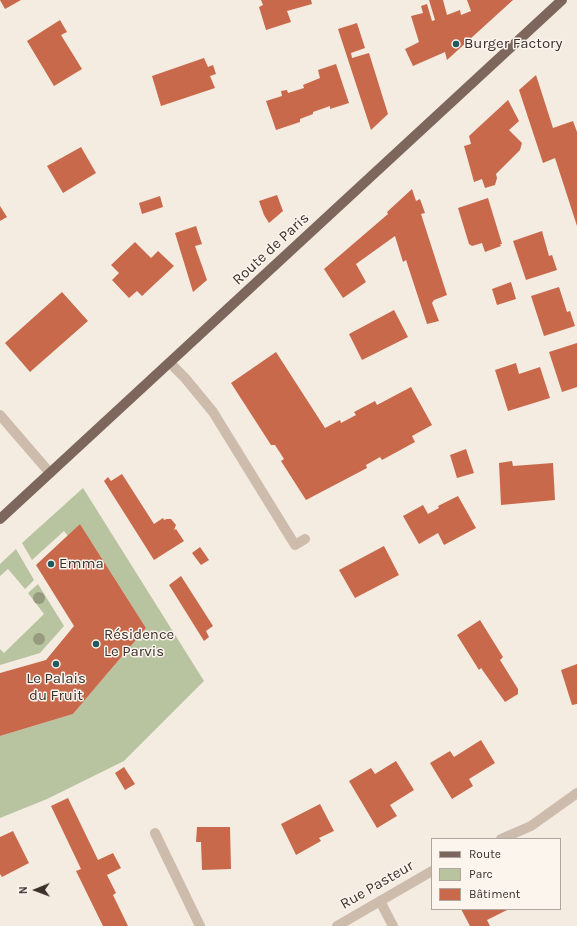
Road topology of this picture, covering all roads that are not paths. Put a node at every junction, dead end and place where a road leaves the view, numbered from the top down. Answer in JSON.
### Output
{"nodes":[{"id":1,"x":562,"y":0,"type":"edge"},
{"id":2,"x":170,"y":363,"type":"junction"},
{"id":3,"x":0,"y":415,"type":"edge"},
{"id":4,"x":50,"y":473,"type":"junction"},
{"id":5,"x":0,"y":519,"type":"edge"},
{"id":6,"x":305,"y":539,"type":"dead end"},
{"id":7,"x":577,"y":793,"type":"edge"},
{"id":8,"x":155,"y":834,"type":"dead end"},
{"id":9,"x":503,"y":838,"type":"edge"},
{"id":10,"x":431,"y":872,"type":"edge"},
{"id":11,"x":380,"y":901,"type":"junction"},
{"id":12,"x":200,"y":926,"type":"edge"},
{"id":13,"x":337,"y":926,"type":"edge"},
{"id":14,"x":393,"y":926,"type":"edge"}],
"edges":[{"from":1,"to":2,"type":"main road","name":"Route de Paris"},
{"from":2,"to":4,"type":"main road","name":"Route de Paris"},
{"from":2,"to":6,"type":"street"},
{"from":3,"to":4,"type":"street"},
{"from":4,"to":5,"type":"main road","name":"Route de Paris"},
{"from":7,"to":9,"type":"street"},
{"from":8,"to":12,"type":"street"},
{"from":10,"to":11,"type":"street","name":"Rue Pasteur"},
{"from":11,"to":13,"type":"street","name":"Rue Pasteur"},
{"from":11,"to":14,"type":"street"}]}
